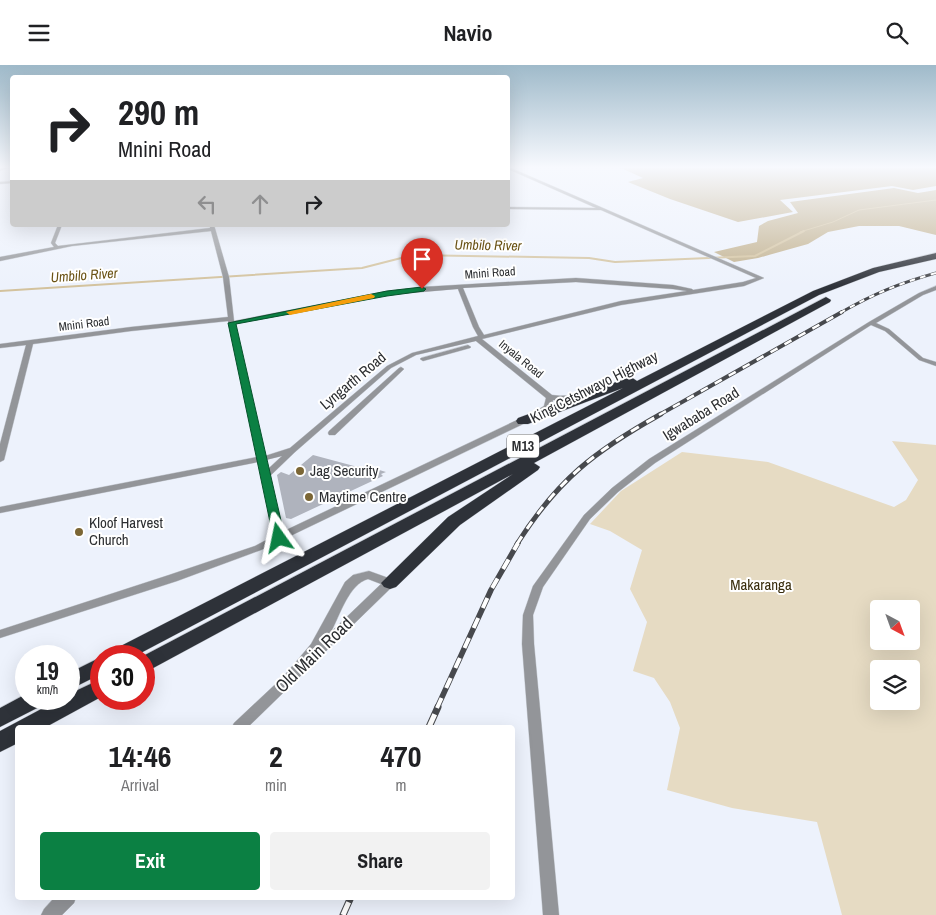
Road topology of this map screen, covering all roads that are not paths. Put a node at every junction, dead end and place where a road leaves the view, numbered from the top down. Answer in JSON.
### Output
{"nodes":[{"id":1,"x":510,"y":208,"type":"edge"},
{"id":2,"x":601,"y":208,"type":"edge"},
{"id":3,"x":604,"y":209,"type":"junction"},
{"id":4,"x":59,"y":227,"type":"edge"},
{"id":5,"x":212,"y":227,"type":"edge"},
{"id":6,"x":58,"y":248,"type":"junction"},
{"id":7,"x":936,"y":257,"type":"edge"},
{"id":8,"x":0,"y":259,"type":"edge"},
{"id":9,"x":936,"y":263,"type":"edge"},
{"id":10,"x":226,"y":285,"type":"joint"},
{"id":11,"x":460,"y":287,"type":"junction"},
{"id":12,"x":936,"y":288,"type":"edge"},
{"id":13,"x":692,"y":292,"type":"junction"},
{"id":14,"x":231,"y":321,"type":"junction"},
{"id":15,"x":871,"y":323,"type":"junction"},
{"id":16,"x":736,"y":335,"type":"junction"},
{"id":17,"x":479,"y":337,"type":"junction"},
{"id":18,"x":30,"y":342,"type":"junction"},
{"id":19,"x":0,"y":346,"type":"edge"},
{"id":20,"x":446,"y":346,"type":"junction"},
{"id":21,"x":468,"y":347,"type":"dead end"},
{"id":22,"x":452,"y":351,"type":"junction"},
{"id":23,"x":423,"y":359,"type":"dead end"},
{"id":24,"x":936,"y":364,"type":"edge"},
{"id":25,"x":401,"y":369,"type":"dead end"},
{"id":26,"x":374,"y":379,"type":"junction"},
{"id":27,"x":387,"y":382,"type":"junction"},
{"id":28,"x":550,"y":397,"type":"junction"},
{"id":29,"x":586,"y":397,"type":"junction"},
{"id":30,"x":622,"y":409,"type":"junction"},
{"id":31,"x":523,"y":421,"type":"junction"},
{"id":32,"x":332,"y":433,"type":"dead end"},
{"id":33,"x":293,"y":450,"type":"junction"},
{"id":34,"x":262,"y":459,"type":"junction"},
{"id":35,"x":0,"y":460,"type":"edge"},
{"id":36,"x":266,"y":475,"type":"junction"},
{"id":37,"x":0,"y":510,"type":"edge"},
{"id":38,"x":279,"y":538,"type":"junction"},
{"id":39,"x":390,"y":583,"type":"junction"},
{"id":40,"x":1,"y":634,"type":"edge"},
{"id":41,"x":139,"y":645,"type":"edge"},
{"id":42,"x":155,"y":659,"type":"edge"},
{"id":43,"x":288,"y":680,"type":"junction"},
{"id":44,"x":90,"y":693,"type":"edge"},
{"id":45,"x":15,"y":710,"type":"edge"},
{"id":46,"x":0,"y":718,"type":"edge"},
{"id":47,"x":30,"y":725,"type":"edge"},
{"id":48,"x":241,"y":725,"type":"edge"},
{"id":49,"x":15,"y":734,"type":"edge"},
{"id":50,"x":0,"y":742,"type":"edge"},
{"id":51,"x":65,"y":900,"type":"edge"},
{"id":52,"x":50,"y":915,"type":"edge"},
{"id":53,"x":550,"y":915,"type":"edge"}],
"edges":[{"from":1,"to":3,"type":"street"},
{"from":2,"to":3,"type":"street"},
{"from":3,"to":13,"type":"street","name":"Lyngarth Road"},
{"from":4,"to":6,"type":"street"},
{"from":5,"to":6,"type":"street"},
{"from":5,"to":10,"type":"street"},
{"from":6,"to":8,"type":"street"},
{"from":7,"to":16,"type":"highway","name":"King Cetshwayo Highway","number":"M13"},
{"from":9,"to":30,"type":"highway","name":"King Cetshwayo Highway","number":"M13"},
{"from":10,"to":14,"type":"street"},
{"from":11,"to":13,"type":"street","name":"Mnini Road"},
{"from":11,"to":14,"type":"street","name":"Mnini Road"},
{"from":11,"to":17,"type":"street","name":"Inyala Road"},
{"from":12,"to":15,"type":"street","name":"Igwababa Road"},
{"from":13,"to":17,"type":"street","name":"Lyngarth Road"},
{"from":14,"to":18,"type":"street","name":"Mnini Road"},
{"from":14,"to":34,"type":"street"},
{"from":15,"to":24,"type":"street"},
{"from":15,"to":53,"type":"street","name":"Igwababa Road"},
{"from":16,"to":29,"type":"highway"},
{"from":16,"to":41,"type":"highway","name":"King Cetshwayo Highway","number":"M13"},
{"from":17,"to":20,"type":"street","name":"Lyngarth Road"},
{"from":17,"to":28,"type":"street","name":"Inyala Road"},
{"from":18,"to":19,"type":"street","name":"Mnini Road"},
{"from":18,"to":35,"type":"street"},
{"from":20,"to":22,"type":"street"},
{"from":20,"to":26,"type":"street","name":"Lyngarth Road"},
{"from":21,"to":22,"type":"street"},
{"from":22,"to":23,"type":"street"},
{"from":25,"to":27,"type":"street"},
{"from":26,"to":27,"type":"street"},
{"from":26,"to":33,"type":"street","name":"Lyngarth Road"},
{"from":27,"to":32,"type":"street"},
{"from":28,"to":29,"type":"street","name":"Inyala Road"},
{"from":28,"to":31,"type":"street","name":"Inyala Road"},
{"from":29,"to":31,"type":"highway"},
{"from":30,"to":39,"type":"highway"},
{"from":30,"to":42,"type":"highway","name":"King Cetshwayo Highway","number":"M13"},
{"from":31,"to":38,"type":"street","name":"Inyala Road"},
{"from":33,"to":34,"type":"street","name":"Lyngarth Road"},
{"from":33,"to":36,"type":"street"},
{"from":34,"to":36,"type":"street"},
{"from":34,"to":37,"type":"street","name":"Lyngarth Road"},
{"from":36,"to":38,"type":"street"},
{"from":38,"to":40,"type":"street","name":"Inyala Road"},
{"from":39,"to":43,"type":"street","name":"Old Main Road"},
{"from":39,"to":43,"type":"street"},
{"from":43,"to":48,"type":"street","name":"Old Main Road"},
{"from":44,"to":47,"type":"highway"},
{"from":45,"to":46,"type":"highway"},
{"from":49,"to":50,"type":"highway"},
{"from":51,"to":52,"type":"street"}]}
